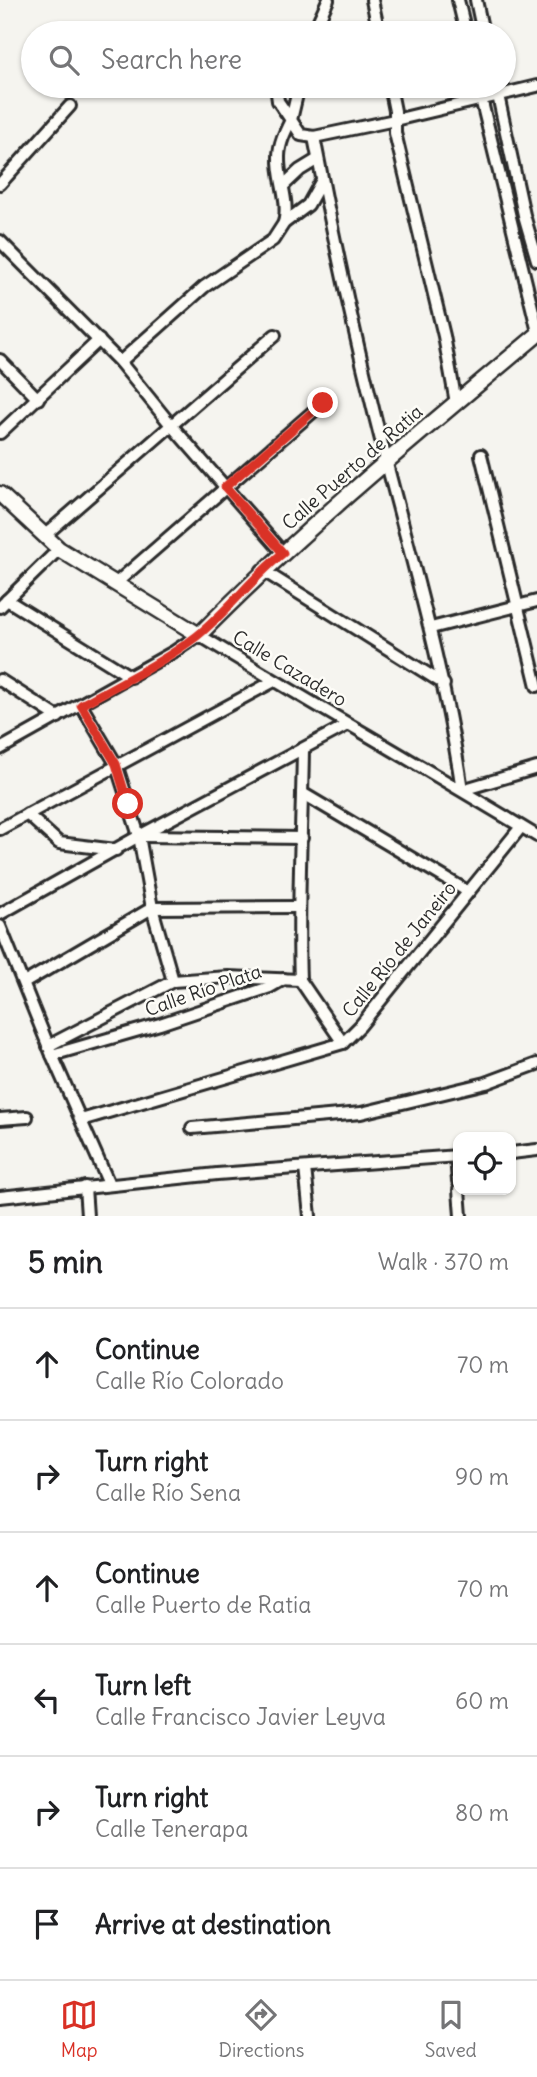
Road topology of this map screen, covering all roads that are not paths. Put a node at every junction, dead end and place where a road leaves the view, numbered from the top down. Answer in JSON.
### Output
{"nodes":[{"id":1,"x":328,"y":0,"type":"edge"},
{"id":2,"x":372,"y":0,"type":"edge"},
{"id":3,"x":458,"y":0,"type":"edge"},
{"id":4,"x":476,"y":0,"type":"edge"},
{"id":5,"x":320,"y":15,"type":"junction"},
{"id":6,"x":315,"y":21,"type":"edge"},
{"id":7,"x":318,"y":21,"type":"edge"},
{"id":8,"x":376,"y":21,"type":"edge"},
{"id":9,"x":463,"y":21,"type":"edge"},
{"id":10,"x":480,"y":21,"type":"edge"},
{"id":11,"x":537,"y":86,"type":"edge"},
{"id":12,"x":516,"y":88,"type":"edge"},
{"id":13,"x":278,"y":98,"type":"edge"},
{"id":14,"x":296,"y":98,"type":"edge"},
{"id":15,"x":392,"y":98,"type":"edge"},
{"id":16,"x":499,"y":98,"type":"edge"},
{"id":17,"x":481,"y":99,"type":"joint"},
{"id":18,"x":70,"y":106,"type":"dead end"},
{"id":19,"x":291,"y":120,"type":"junction"},
{"id":20,"x":395,"y":120,"type":"junction"},
{"id":21,"x":314,"y":137,"type":"junction"},
{"id":22,"x":318,"y":159,"type":"junction"},
{"id":23,"x":322,"y":180,"type":"junction"},
{"id":24,"x":0,"y":184,"type":"edge"},
{"id":25,"x":283,"y":186,"type":"junction"},
{"id":26,"x":524,"y":215,"type":"junction"},
{"id":27,"x":510,"y":217,"type":"junction"},
{"id":28,"x":284,"y":223,"type":"junction"},
{"id":29,"x":0,"y":241,"type":"edge"},
{"id":30,"x":537,"y":260,"type":"edge"},
{"id":31,"x":537,"y":328,"type":"edge"},
{"id":32,"x":275,"y":335,"type":"dead end"},
{"id":33,"x":537,"y":335,"type":"edge"},
{"id":34,"x":99,"y":340,"type":"junction"},
{"id":35,"x":0,"y":360,"type":"edge"},
{"id":36,"x":120,"y":362,"type":"junction"},
{"id":37,"x":38,"y":399,"type":"junction"},
{"id":38,"x":456,"y":402,"type":"junction"},
{"id":39,"x":323,"y":403,"type":"dead end"},
{"id":40,"x":171,"y":425,"type":"junction"},
{"id":41,"x":0,"y":433,"type":"edge"},
{"id":42,"x":481,"y":455,"type":"dead end"},
{"id":43,"x":386,"y":461,"type":"junction"},
{"id":44,"x":225,"y":487,"type":"junction"},
{"id":45,"x":0,"y":494,"type":"edge"},
{"id":46,"x":44,"y":536,"type":"junction"},
{"id":47,"x":59,"y":549,"type":"junction"},
{"id":48,"x":283,"y":553,"type":"junction"},
{"id":49,"x":262,"y":570,"type":"junction"},
{"id":50,"x":115,"y":584,"type":"junction"},
{"id":51,"x":537,"y":601,"type":"edge"},
{"id":52,"x":4,"y":604,"type":"edge"},
{"id":53,"x":518,"y":606,"type":"junction"},
{"id":54,"x":431,"y":628,"type":"junction"},
{"id":55,"x":199,"y":635,"type":"junction"},
{"id":56,"x":131,"y":677,"type":"junction"},
{"id":57,"x":0,"y":680,"type":"edge"},
{"id":58,"x":274,"y":681,"type":"junction"},
{"id":59,"x":444,"y":684,"type":"junction"},
{"id":60,"x":537,"y":686,"type":"edge"},
{"id":61,"x":81,"y":705,"type":"junction"},
{"id":62,"x":58,"y":718,"type":"junction"},
{"id":63,"x":347,"y":724,"type":"junction"},
{"id":64,"x":0,"y":749,"type":"edge"},
{"id":65,"x":303,"y":749,"type":"junction"},
{"id":66,"x":116,"y":764,"type":"junction"},
{"id":67,"x":537,"y":768,"type":"edge"},
{"id":68,"x":462,"y":790,"type":"junction"},
{"id":69,"x":302,"y":793,"type":"junction"},
{"id":70,"x":27,"y":814,"type":"junction"},
{"id":71,"x":521,"y":827,"type":"junction"},
{"id":72,"x":0,"y":829,"type":"edge"},
{"id":73,"x":139,"y":836,"type":"junction"},
{"id":74,"x":537,"y":836,"type":"edge"},
{"id":75,"x":302,"y":838,"type":"junction"},
{"id":76,"x":116,"y":850,"type":"junction"},
{"id":77,"x":467,"y":891,"type":"junction"},
{"id":78,"x":298,"y":907,"type":"junction"},
{"id":79,"x":152,"y":908,"type":"junction"},
{"id":80,"x":0,"y":914,"type":"edge"},
{"id":81,"x":0,"y":926,"type":"edge"},
{"id":82,"x":284,"y":979,"type":"junction"},
{"id":83,"x":299,"y":980,"type":"junction"},
{"id":84,"x":173,"y":981,"type":"junction"},
{"id":85,"x":24,"y":983,"type":"junction"},
{"id":86,"x":343,"y":1043,"type":"junction"},
{"id":87,"x":50,"y":1050,"type":"junction"},
{"id":88,"x":537,"y":1064,"type":"edge"},
{"id":89,"x":27,"y":1117,"type":"dead end"},
{"id":90,"x":0,"y":1119,"type":"edge"},
{"id":91,"x":80,"y":1120,"type":"junction"},
{"id":92,"x":192,"y":1128,"type":"dead end"},
{"id":93,"x":537,"y":1150,"type":"edge"},
{"id":94,"x":516,"y":1152,"type":"edge"},
{"id":95,"x":453,"y":1156,"type":"edge"},
{"id":96,"x":305,"y":1168,"type":"junction"},
{"id":97,"x":109,"y":1184,"type":"junction"},
{"id":98,"x":85,"y":1187,"type":"junction"},
{"id":99,"x":459,"y":1195,"type":"edge"},
{"id":100,"x":0,"y":1197,"type":"edge"},
{"id":101,"x":87,"y":1216,"type":"edge"},
{"id":102,"x":310,"y":1216,"type":"edge"},
{"id":103,"x":461,"y":1216,"type":"edge"}],
"edges":[{"from":1,"to":5,"type":"street"},
{"from":2,"to":8,"type":"street"},
{"from":3,"to":9,"type":"street"},
{"from":4,"to":10,"type":"street"},
{"from":5,"to":6,"type":"street"},
{"from":5,"to":7,"type":"street"},
{"from":11,"to":12,"type":"street"},
{"from":13,"to":19,"type":"street"},
{"from":14,"to":19,"type":"street"},
{"from":15,"to":20,"type":"street"},
{"from":16,"to":26,"type":"street"},
{"from":17,"to":20,"type":"street"},
{"from":17,"to":27,"type":"street"},
{"from":18,"to":24,"type":"street"},
{"from":19,"to":21,"type":"street"},
{"from":19,"to":25,"type":"street"},
{"from":20,"to":21,"type":"street"},
{"from":20,"to":38,"type":"street"},
{"from":21,"to":22,"type":"street"},
{"from":22,"to":23,"type":"street"},
{"from":22,"to":25,"type":"street"},
{"from":23,"to":28,"type":"street"},
{"from":23,"to":43,"type":"street"},
{"from":25,"to":28,"type":"street"},
{"from":26,"to":27,"type":"street"},
{"from":26,"to":30,"type":"street"},
{"from":27,"to":31,"type":"street"},
{"from":28,"to":36,"type":"street"},
{"from":29,"to":34,"type":"street"},
{"from":32,"to":40,"type":"street"},
{"from":33,"to":38,"type":"street","name":"Calle Puerto de Ratia"},
{"from":34,"to":36,"type":"street"},
{"from":34,"to":37,"type":"street"},
{"from":35,"to":37,"type":"street"},
{"from":36,"to":40,"type":"street"},
{"from":37,"to":41,"type":"street"},
{"from":38,"to":43,"type":"street","name":"Calle Puerto de Ratia"},
{"from":39,"to":44,"type":"street"},
{"from":40,"to":44,"type":"street"},
{"from":40,"to":46,"type":"street"},
{"from":42,"to":53,"type":"street"},
{"from":43,"to":48,"type":"street","name":"Calle Puerto de Ratia"},
{"from":43,"to":54,"type":"street"},
{"from":44,"to":48,"type":"street"},
{"from":44,"to":50,"type":"street"},
{"from":45,"to":46,"type":"street","name":"Calle Cazadero"},
{"from":46,"to":47,"type":"street","name":"Calle Cazadero"},
{"from":47,"to":50,"type":"street","name":"Calle Cazadero"},
{"from":47,"to":52,"type":"street"},
{"from":48,"to":49,"type":"street","name":"Calle Puerto de Ratia"},
{"from":49,"to":55,"type":"street","name":"Calle Puerto de Ratia"},
{"from":49,"to":59,"type":"street"},
{"from":50,"to":55,"type":"street","name":"Calle Cazadero"},
{"from":51,"to":53,"type":"street"},
{"from":52,"to":56,"type":"street"},
{"from":53,"to":54,"type":"street"},
{"from":53,"to":60,"type":"street"},
{"from":54,"to":59,"type":"street"},
{"from":55,"to":56,"type":"street"},
{"from":55,"to":58,"type":"street","name":"Calle Cazadero"},
{"from":56,"to":61,"type":"street"},
{"from":57,"to":62,"type":"street"},
{"from":58,"to":63,"type":"street","name":"Calle Cazadero"},
{"from":58,"to":66,"type":"street"},
{"from":59,"to":68,"type":"street"},
{"from":61,"to":62,"type":"street"},
{"from":61,"to":66,"type":"street"},
{"from":62,"to":64,"type":"street"},
{"from":63,"to":65,"type":"street"},
{"from":63,"to":68,"type":"street","name":"Calle Cazadero"},
{"from":65,"to":69,"type":"street"},
{"from":65,"to":73,"type":"street"},
{"from":66,"to":70,"type":"street"},
{"from":66,"to":73,"type":"street"},
{"from":67,"to":68,"type":"street"},
{"from":68,"to":71,"type":"street","name":"Calle Cazadero"},
{"from":69,"to":75,"type":"street"},
{"from":69,"to":77,"type":"street"},
{"from":70,"to":72,"type":"street"},
{"from":70,"to":76,"type":"street"},
{"from":71,"to":74,"type":"street","name":"Calle Cazadero"},
{"from":71,"to":77,"type":"street","name":"Calle Río de Janeiro"},
{"from":73,"to":75,"type":"street"},
{"from":73,"to":76,"type":"street"},
{"from":73,"to":79,"type":"street"},
{"from":75,"to":78,"type":"street"},
{"from":76,"to":80,"type":"street"},
{"from":77,"to":86,"type":"street","name":"Calle Río de Janeiro"},
{"from":78,"to":79,"type":"street"},
{"from":78,"to":83,"type":"street"},
{"from":79,"to":84,"type":"street"},
{"from":79,"to":85,"type":"street"},
{"from":81,"to":85,"type":"street"},
{"from":82,"to":83,"type":"street"},
{"from":82,"to":84,"type":"street","name":"Calle Río Plata"},
{"from":82,"to":87,"type":"street","name":"Calle Río Plata"},
{"from":83,"to":86,"type":"street"},
{"from":84,"to":87,"type":"street","name":"Calle Río Plata"},
{"from":85,"to":87,"type":"street"},
{"from":86,"to":91,"type":"street","name":"Calle Río de Janeiro"},
{"from":87,"to":91,"type":"street"},
{"from":88,"to":92,"type":"street"},
{"from":89,"to":90,"type":"street"},
{"from":91,"to":97,"type":"street"},
{"from":93,"to":94,"type":"street"},
{"from":95,"to":96,"type":"street"},
{"from":96,"to":97,"type":"street"},
{"from":96,"to":102,"type":"street"},
{"from":97,"to":98,"type":"street"},
{"from":98,"to":100,"type":"street"},
{"from":98,"to":101,"type":"street"},
{"from":99,"to":103,"type":"street"}]}
